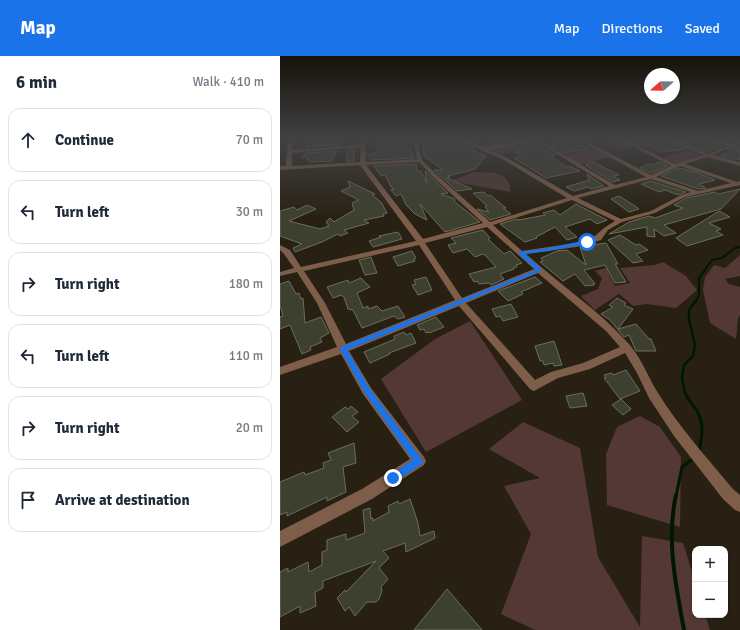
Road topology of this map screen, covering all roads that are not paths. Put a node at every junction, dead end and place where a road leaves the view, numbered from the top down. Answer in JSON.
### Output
{"nodes":[{"id":1,"x":363,"y":165,"type":"edge"},
{"id":2,"x":344,"y":166,"type":"edge"},
{"id":3,"x":425,"y":166,"type":"edge"},
{"id":4,"x":517,"y":166,"type":"edge"},
{"id":5,"x":580,"y":166,"type":"edge"},
{"id":6,"x":630,"y":166,"type":"edge"},
{"id":7,"x":675,"y":166,"type":"edge"},
{"id":8,"x":684,"y":166,"type":"edge"},
{"id":9,"x":280,"y":168,"type":"edge"},
{"id":10,"x":289,"y":168,"type":"joint"},
{"id":11,"x":651,"y":177,"type":"junction"},
{"id":12,"x":740,"y":184,"type":"edge"},
{"id":13,"x":614,"y":188,"type":"junction"},
{"id":14,"x":696,"y":192,"type":"junction"},
{"id":15,"x":573,"y":198,"type":"junction"},
{"id":16,"x":620,"y":221,"type":"junction"},
{"id":17,"x":489,"y":224,"type":"junction"},
{"id":18,"x":421,"y":242,"type":"junction"},
{"id":19,"x":280,"y":247,"type":"edge"},
{"id":20,"x":521,"y":253,"type":"junction"},
{"id":21,"x":297,"y":269,"type":"junction"},
{"id":22,"x":539,"y":270,"type":"junction"},
{"id":23,"x":280,"y":274,"type":"edge"},
{"id":24,"x":461,"y":302,"type":"junction"},
{"id":25,"x":627,"y":348,"type":"junction"},
{"id":26,"x":344,"y":349,"type":"junction"},
{"id":27,"x":280,"y":371,"type":"edge"},
{"id":28,"x":740,"y":505,"type":"edge"},
{"id":29,"x":280,"y":539,"type":"edge"}],
"edges":[{"from":1,"to":18,"type":"street"},
{"from":2,"to":10,"type":"street"},
{"from":3,"to":17,"type":"street"},
{"from":4,"to":15,"type":"street"},
{"from":5,"to":13,"type":"street"},
{"from":6,"to":11,"type":"street"},
{"from":7,"to":11,"type":"street"},
{"from":8,"to":12,"type":"street"},
{"from":9,"to":10,"type":"street"},
{"from":11,"to":13,"type":"street"},
{"from":11,"to":14,"type":"street"},
{"from":12,"to":14,"type":"street"},
{"from":13,"to":15,"type":"street"},
{"from":14,"to":16,"type":"street"},
{"from":15,"to":16,"type":"street"},
{"from":15,"to":17,"type":"street"},
{"from":16,"to":20,"type":"street"},
{"from":17,"to":18,"type":"street"},
{"from":17,"to":20,"type":"street"},
{"from":18,"to":21,"type":"street"},
{"from":18,"to":24,"type":"street"},
{"from":19,"to":21,"type":"street"},
{"from":20,"to":22,"type":"street"},
{"from":21,"to":23,"type":"street"},
{"from":21,"to":26,"type":"street"},
{"from":22,"to":24,"type":"street"},
{"from":22,"to":25,"type":"street"},
{"from":24,"to":25,"type":"street"},
{"from":24,"to":26,"type":"street"},
{"from":25,"to":28,"type":"street"},
{"from":26,"to":27,"type":"street"},
{"from":26,"to":29,"type":"street"}]}
